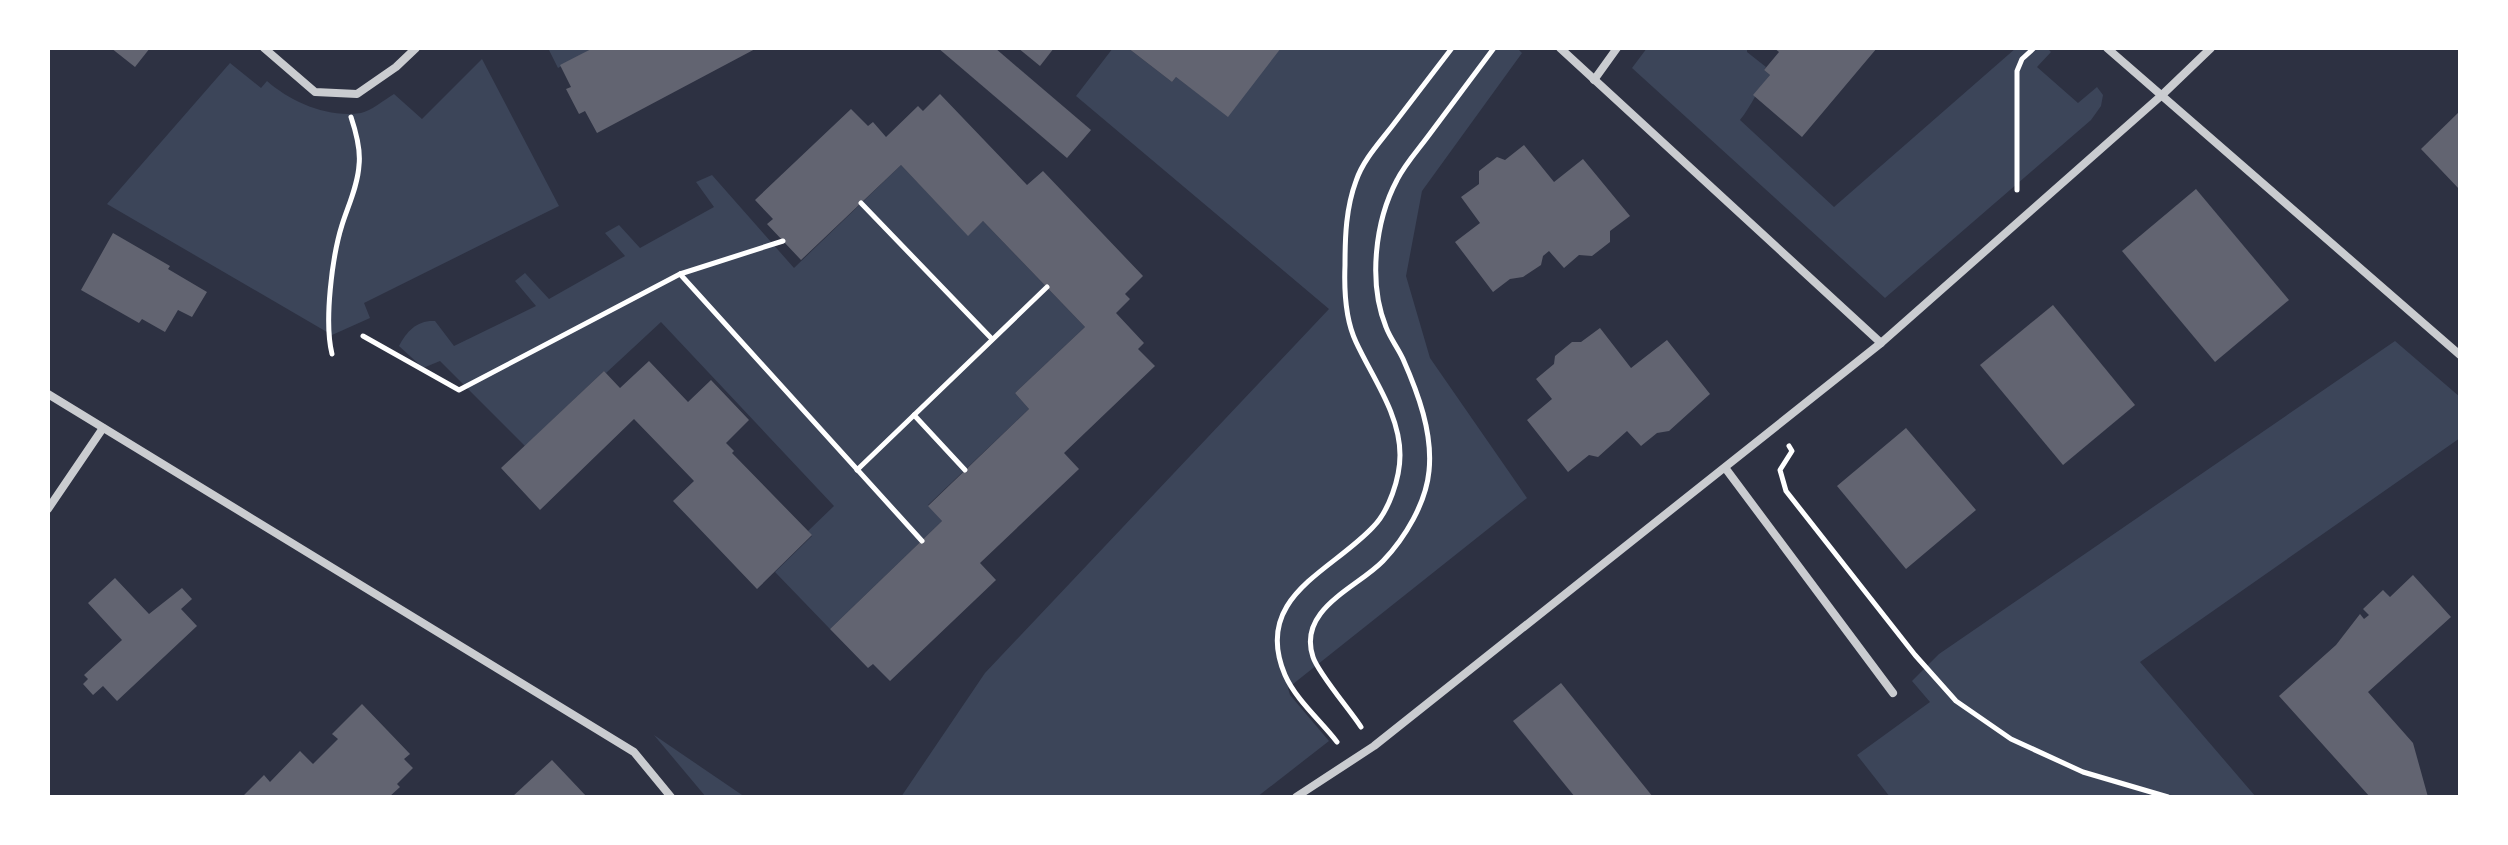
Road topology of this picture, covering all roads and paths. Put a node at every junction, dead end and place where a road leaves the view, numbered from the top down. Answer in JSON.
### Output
{"nodes":[{"id":1,"x":264,"y":48,"type":"edge"},
{"id":2,"x":416,"y":48,"type":"edge"},
{"id":3,"x":1452,"y":48,"type":"edge"},
{"id":4,"x":1494,"y":48,"type":"edge"},
{"id":5,"x":1560,"y":48,"type":"edge"},
{"id":6,"x":1617,"y":48,"type":"edge"},
{"id":7,"x":2034,"y":48,"type":"edge"},
{"id":8,"x":2107,"y":48,"type":"edge"},
{"id":9,"x":2211,"y":48,"type":"edge"},
{"id":10,"x":1594,"y":80,"type":"junction"},
{"id":11,"x":343,"y":93,"type":"junction"},
{"id":12,"x":2162,"y":95,"type":"junction"},
{"id":13,"x":2017,"y":190,"type":"dead end"},
{"id":14,"x":861,"y":203,"type":"dead end"},
{"id":15,"x":783,"y":241,"type":"dead end"},
{"id":16,"x":680,"y":274,"type":"junction"},
{"id":17,"x":1047,"y":287,"type":"dead end"},
{"id":18,"x":363,"y":336,"type":"dead end"},
{"id":19,"x":992,"y":339,"type":"junction"},
{"id":20,"x":1881,"y":343,"type":"junction"},
{"id":21,"x":332,"y":354,"type":"dead end"},
{"id":22,"x":2460,"y":355,"type":"edge"},
{"id":23,"x":48,"y":394,"type":"edge"},
{"id":24,"x":914,"y":415,"type":"junction"},
{"id":25,"x":1778,"y":426,"type":"junction"},
{"id":26,"x":103,"y":428,"type":"junction"},
{"id":27,"x":1726,"y":469,"type":"junction"},
{"id":28,"x":857,"y":470,"type":"junction"},
{"id":29,"x":965,"y":470,"type":"dead end"},
{"id":30,"x":48,"y":509,"type":"edge"},
{"id":31,"x":922,"y":541,"type":"dead end"},
{"id":32,"x":1893,"y":693,"type":"dead end"},
{"id":33,"x":1374,"y":746,"type":"junction"},
{"id":34,"x":1349,"y":763,"type":"junction"},
{"id":35,"x":671,"y":797,"type":"edge"},
{"id":36,"x":1296,"y":797,"type":"edge"},
{"id":37,"x":2168,"y":797,"type":"edge"}],
"edges":[{"from":1,"to":11,"type":"street"},
{"from":2,"to":11,"type":"street"},
{"from":3,"to":34,"type":"path"},
{"from":4,"to":33,"type":"path"},
{"from":5,"to":10,"type":"street"},
{"from":6,"to":10,"type":"street"},
{"from":7,"to":13,"type":"path"},
{"from":8,"to":12,"type":"street"},
{"from":9,"to":12,"type":"street"},
{"from":10,"to":20,"type":"street"},
{"from":11,"to":21,"type":"path"},
{"from":12,"to":20,"type":"street"},
{"from":12,"to":22,"type":"street"},
{"from":14,"to":19,"type":"path"},
{"from":15,"to":16,"type":"path"},
{"from":16,"to":18,"type":"path"},
{"from":16,"to":28,"type":"path"},
{"from":17,"to":19,"type":"path"},
{"from":19,"to":24,"type":"path"},
{"from":20,"to":25,"type":"street"},
{"from":23,"to":26,"type":"street"},
{"from":24,"to":28,"type":"path"},
{"from":24,"to":29,"type":"path"},
{"from":25,"to":27,"type":"street"},
{"from":25,"to":37,"type":"path"},
{"from":26,"to":30,"type":"street"},
{"from":26,"to":35,"type":"street"},
{"from":27,"to":32,"type":"street"},
{"from":27,"to":33,"type":"street"},
{"from":28,"to":31,"type":"path"},
{"from":33,"to":34,"type":"street"},
{"from":34,"to":36,"type":"street"}]}
